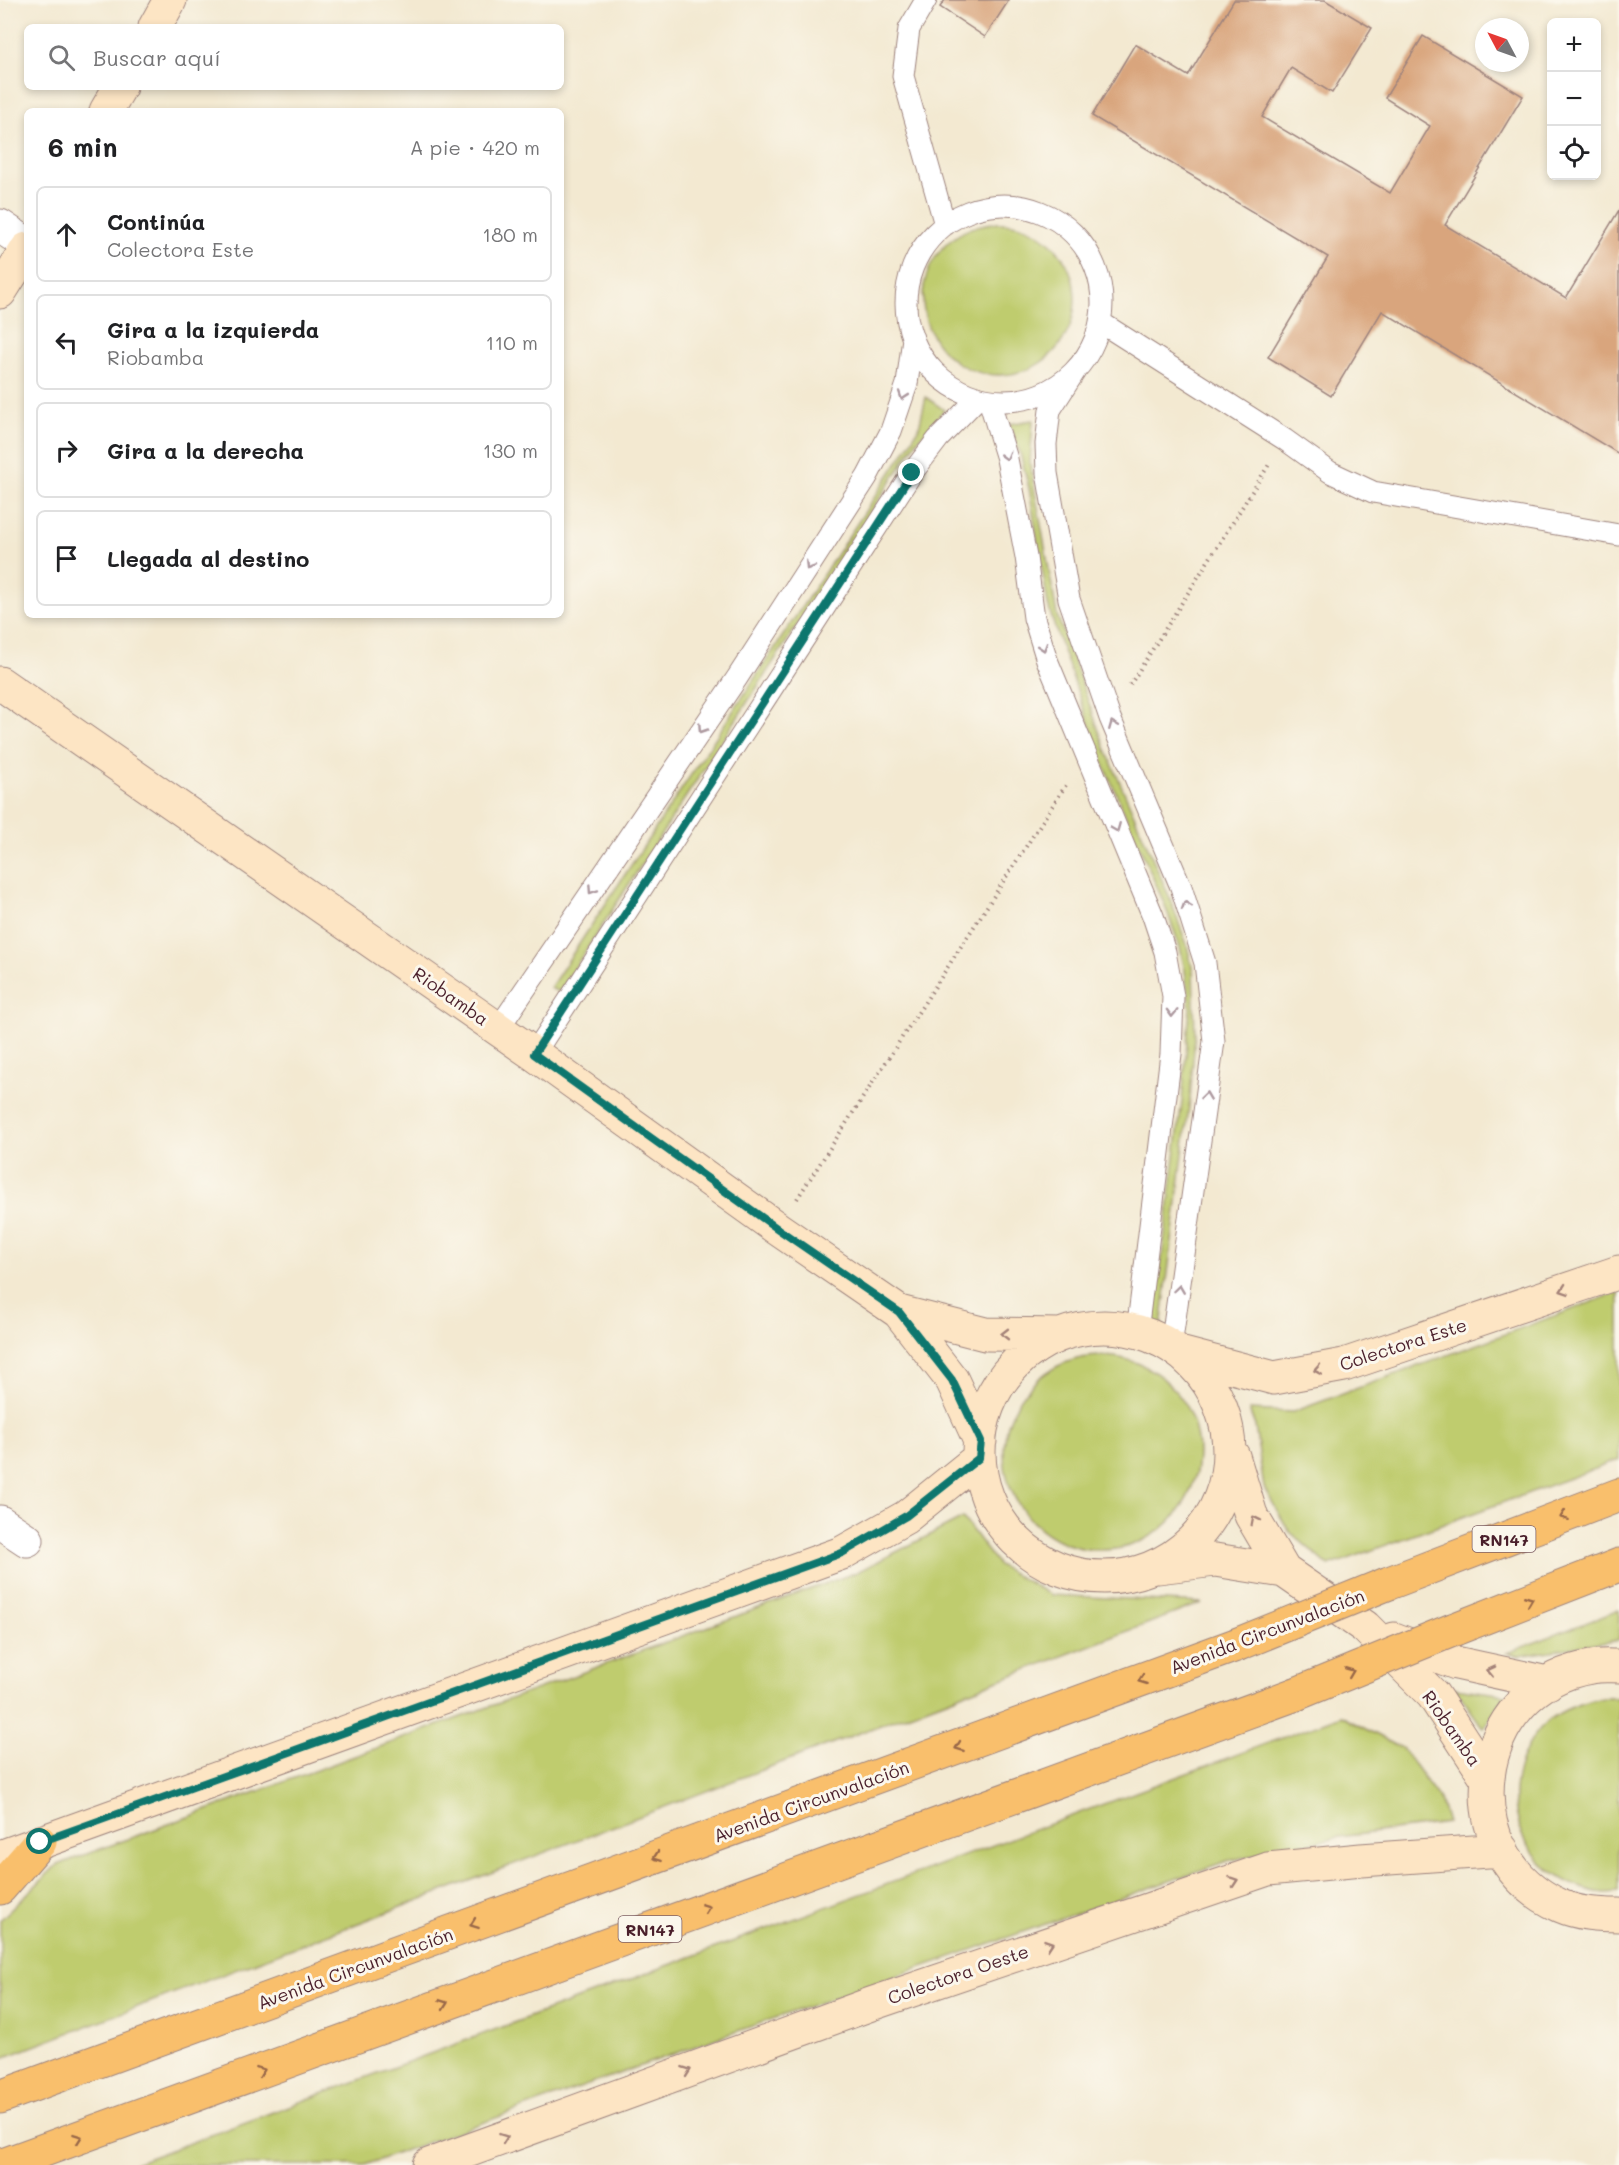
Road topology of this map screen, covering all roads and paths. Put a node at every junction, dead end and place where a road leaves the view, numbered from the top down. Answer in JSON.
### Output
{"nodes":[{"id":1,"x":170,"y":0,"type":"edge"},
{"id":2,"x":926,"y":0,"type":"edge"},
{"id":3,"x":157,"y":24,"type":"edge"},
{"id":4,"x":118,"y":90,"type":"edge"},
{"id":5,"x":108,"y":108,"type":"edge"},
{"id":6,"x":945,"y":225,"type":"junction"},
{"id":7,"x":0,"y":226,"type":"edge"},
{"id":8,"x":24,"y":244,"type":"edge"},
{"id":9,"x":24,"y":251,"type":"edge"},
{"id":10,"x":0,"y":292,"type":"edge"},
{"id":11,"x":1100,"y":322,"type":"junction"},
{"id":12,"x":913,"y":339,"type":"junction"},
{"id":13,"x":1075,"y":371,"type":"junction"},
{"id":14,"x":984,"y":399,"type":"junction"},
{"id":15,"x":1284,"y":439,"type":"junction"},
{"id":16,"x":1619,"y":535,"type":"edge"},
{"id":17,"x":0,"y":683,"type":"edge"},
{"id":18,"x":1110,"y":718,"type":"junction"},
{"id":19,"x":1086,"y":755,"type":"junction"},
{"id":20,"x":498,"y":1029,"type":"junction"},
{"id":21,"x":534,"y":1054,"type":"junction"},
{"id":22,"x":778,"y":1229,"type":"junction"},
{"id":23,"x":1619,"y":1272,"type":"edge"},
{"id":24,"x":899,"y":1312,"type":"junction"},
{"id":25,"x":1137,"y":1332,"type":"junction"},
{"id":26,"x":1064,"y":1335,"type":"junction"},
{"id":27,"x":1177,"y":1351,"type":"junction"},
{"id":28,"x":1229,"y":1445,"type":"junction"},
{"id":29,"x":980,"y":1449,"type":"junction"},
{"id":30,"x":1619,"y":1495,"type":"edge"},
{"id":31,"x":1619,"y":1564,"type":"edge"},
{"id":32,"x":1152,"y":1567,"type":"junction"},
{"id":33,"x":1284,"y":1571,"type":"junction"},
{"id":34,"x":1365,"y":1627,"type":"junction"},
{"id":35,"x":1619,"y":1666,"type":"edge"},
{"id":36,"x":1548,"y":1683,"type":"junction"},
{"id":37,"x":1487,"y":1778,"type":"junction"},
{"id":38,"x":40,"y":1842,"type":"junction"},
{"id":39,"x":1502,"y":1850,"type":"junction"},
{"id":40,"x":0,"y":1857,"type":"edge"},
{"id":41,"x":0,"y":1888,"type":"edge"},
{"id":42,"x":1619,"y":1916,"type":"edge"},
{"id":43,"x":0,"y":2097,"type":"edge"},
{"id":44,"x":3,"y":2165,"type":"edge"},
{"id":45,"x":429,"y":2165,"type":"edge"}],
"edges":[{"from":1,"to":3,"type":"street"},
{"from":2,"to":6,"type":"lane"},
{"from":4,"to":5,"type":"street"},
{"from":6,"to":11,"type":"lane"},
{"from":6,"to":12,"type":"lane"},
{"from":7,"to":8,"type":"street"},
{"from":9,"to":10,"type":"street"},
{"from":11,"to":13,"type":"lane"},
{"from":11,"to":15,"type":"lane"},
{"from":12,"to":14,"type":"lane"},
{"from":12,"to":20,"type":"lane","one_way":true},
{"from":13,"to":14,"type":"lane"},
{"from":13,"to":18,"type":"lane"},
{"from":14,"to":19,"type":"lane","one_way":true},
{"from":14,"to":21,"type":"lane"},
{"from":15,"to":16,"type":"lane"},
{"from":15,"to":18,"type":"path"},
{"from":17,"to":20,"type":"street","name":"Riobamba"},
{"from":27,"to":18,"type":"lane","one_way":true},
{"from":19,"to":22,"type":"path"},
{"from":19,"to":25,"type":"lane","one_way":true},
{"from":20,"to":21,"type":"street","name":"Riobamba"},
{"from":21,"to":22,"type":"street","name":"Riobamba"},
{"from":22,"to":24,"type":"street","name":"Riobamba"},
{"from":23,"to":27,"type":"street","name":"Colectora Este","one_way":true},
{"from":26,"to":24,"type":"street","name":"Riobamba","one_way":true},
{"from":24,"to":29,"type":"street","name":"Riobamba"},
{"from":25,"to":26,"type":"street"},
{"from":25,"to":27,"type":"street"},
{"from":26,"to":29,"type":"street"},
{"from":27,"to":28,"type":"street"},
{"from":28,"to":32,"type":"street"},
{"from":33,"to":28,"type":"street","name":"Riobamba","one_way":true},
{"from":29,"to":32,"type":"street"},
{"from":29,"to":38,"type":"street"},
{"from":30,"to":43,"type":"highway","name":"Avenida Circunvalación","number":"RN147","one_way":true,"bridge":true},
{"from":44,"to":31,"type":"highway","number":"RN147","one_way":true,"bridge":true},
{"from":32,"to":33,"type":"street","name":"Riobamba"},
{"from":33,"to":34,"type":"street","name":"Riobamba"},
{"from":36,"to":34,"type":"street","name":"Riobamba","one_way":true},
{"from":34,"to":37,"type":"street","name":"Riobamba"},
{"from":35,"to":36,"type":"street"},
{"from":36,"to":37,"type":"street"},
{"from":37,"to":39,"type":"street"},
{"from":38,"to":40,"type":"street"},
{"from":38,"to":41,"type":"highway"},
{"from":39,"to":42,"type":"street"},
{"from":45,"to":39,"type":"street","name":"Colectora Oeste","one_way":true}]}
